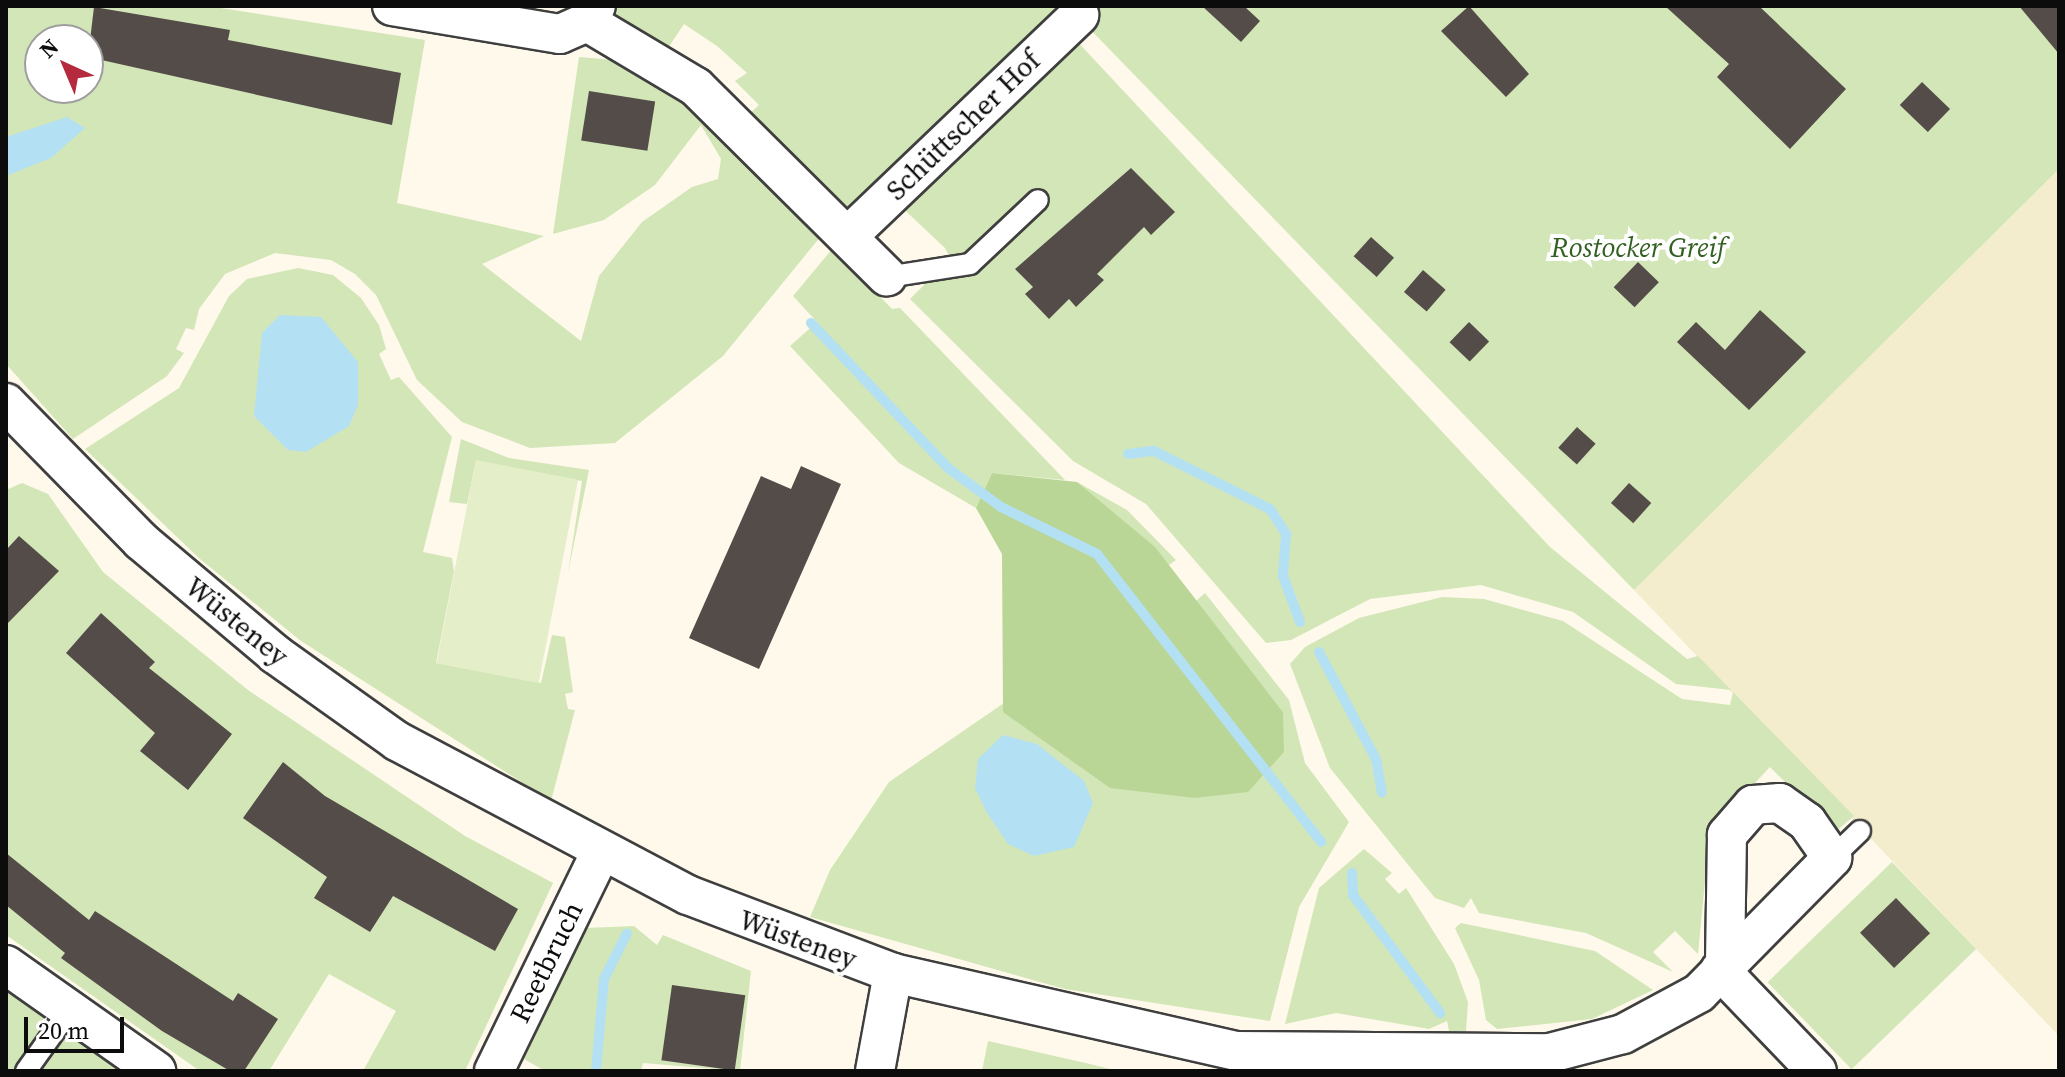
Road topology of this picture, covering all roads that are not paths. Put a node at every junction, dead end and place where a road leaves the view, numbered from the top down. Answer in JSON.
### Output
{"nodes":[{"id":1,"x":392,"y":6,"type":"edge"},
{"id":2,"x":1083,"y":10,"type":"edge"},
{"id":3,"x":592,"y":14,"type":"edge"},
{"id":4,"x":1038,"y":200,"type":"dead end"},
{"id":5,"x":848,"y":236,"type":"junction"},
{"id":6,"x":887,"y":277,"type":"joint"},
{"id":7,"x":11,"y":424,"type":"edge"},
{"id":8,"x":1860,"y":831,"type":"dead end"},
{"id":9,"x":600,"y":854,"type":"junction"},
{"id":10,"x":1832,"y":858,"type":"junction"},
{"id":11,"x":6,"y":965,"type":"edge"},
{"id":12,"x":1723,"y":968,"type":"junction"},
{"id":13,"x":893,"y":973,"type":"junction"},
{"id":14,"x":69,"y":1011,"type":"junction"},
{"id":15,"x":1236,"y":1061,"type":"edge"},
{"id":16,"x":26,"y":1071,"type":"edge"},
{"id":17,"x":156,"y":1071,"type":"edge"},
{"id":18,"x":494,"y":1071,"type":"edge"},
{"id":19,"x":875,"y":1071,"type":"edge"},
{"id":20,"x":1817,"y":1071,"type":"edge"}],
"edges":[{"from":1,"to":3,"type":"street"},
{"from":2,"to":5,"type":"street","name":"Schüttscher Hof"},
{"from":3,"to":5,"type":"street"},
{"from":4,"to":6,"type":"lane"},
{"from":5,"to":6,"type":"street"},
{"from":7,"to":9,"type":"street","name":"Wüsteney"},
{"from":8,"to":10,"type":"lane"},
{"from":9,"to":13,"type":"street","name":"Wüsteney"},
{"from":9,"to":18,"type":"street","name":"Reetbruch"},
{"from":10,"to":12,"type":"street","name":"Wüsteney"},
{"from":10,"to":12,"type":"street"},
{"from":11,"to":14,"type":"street"},
{"from":12,"to":15,"type":"street","name":"Wüsteney"},
{"from":12,"to":20,"type":"street"},
{"from":13,"to":15,"type":"street","name":"Wüsteney"},
{"from":13,"to":19,"type":"street"},
{"from":14,"to":16,"type":"lane"},
{"from":14,"to":17,"type":"street"}]}
